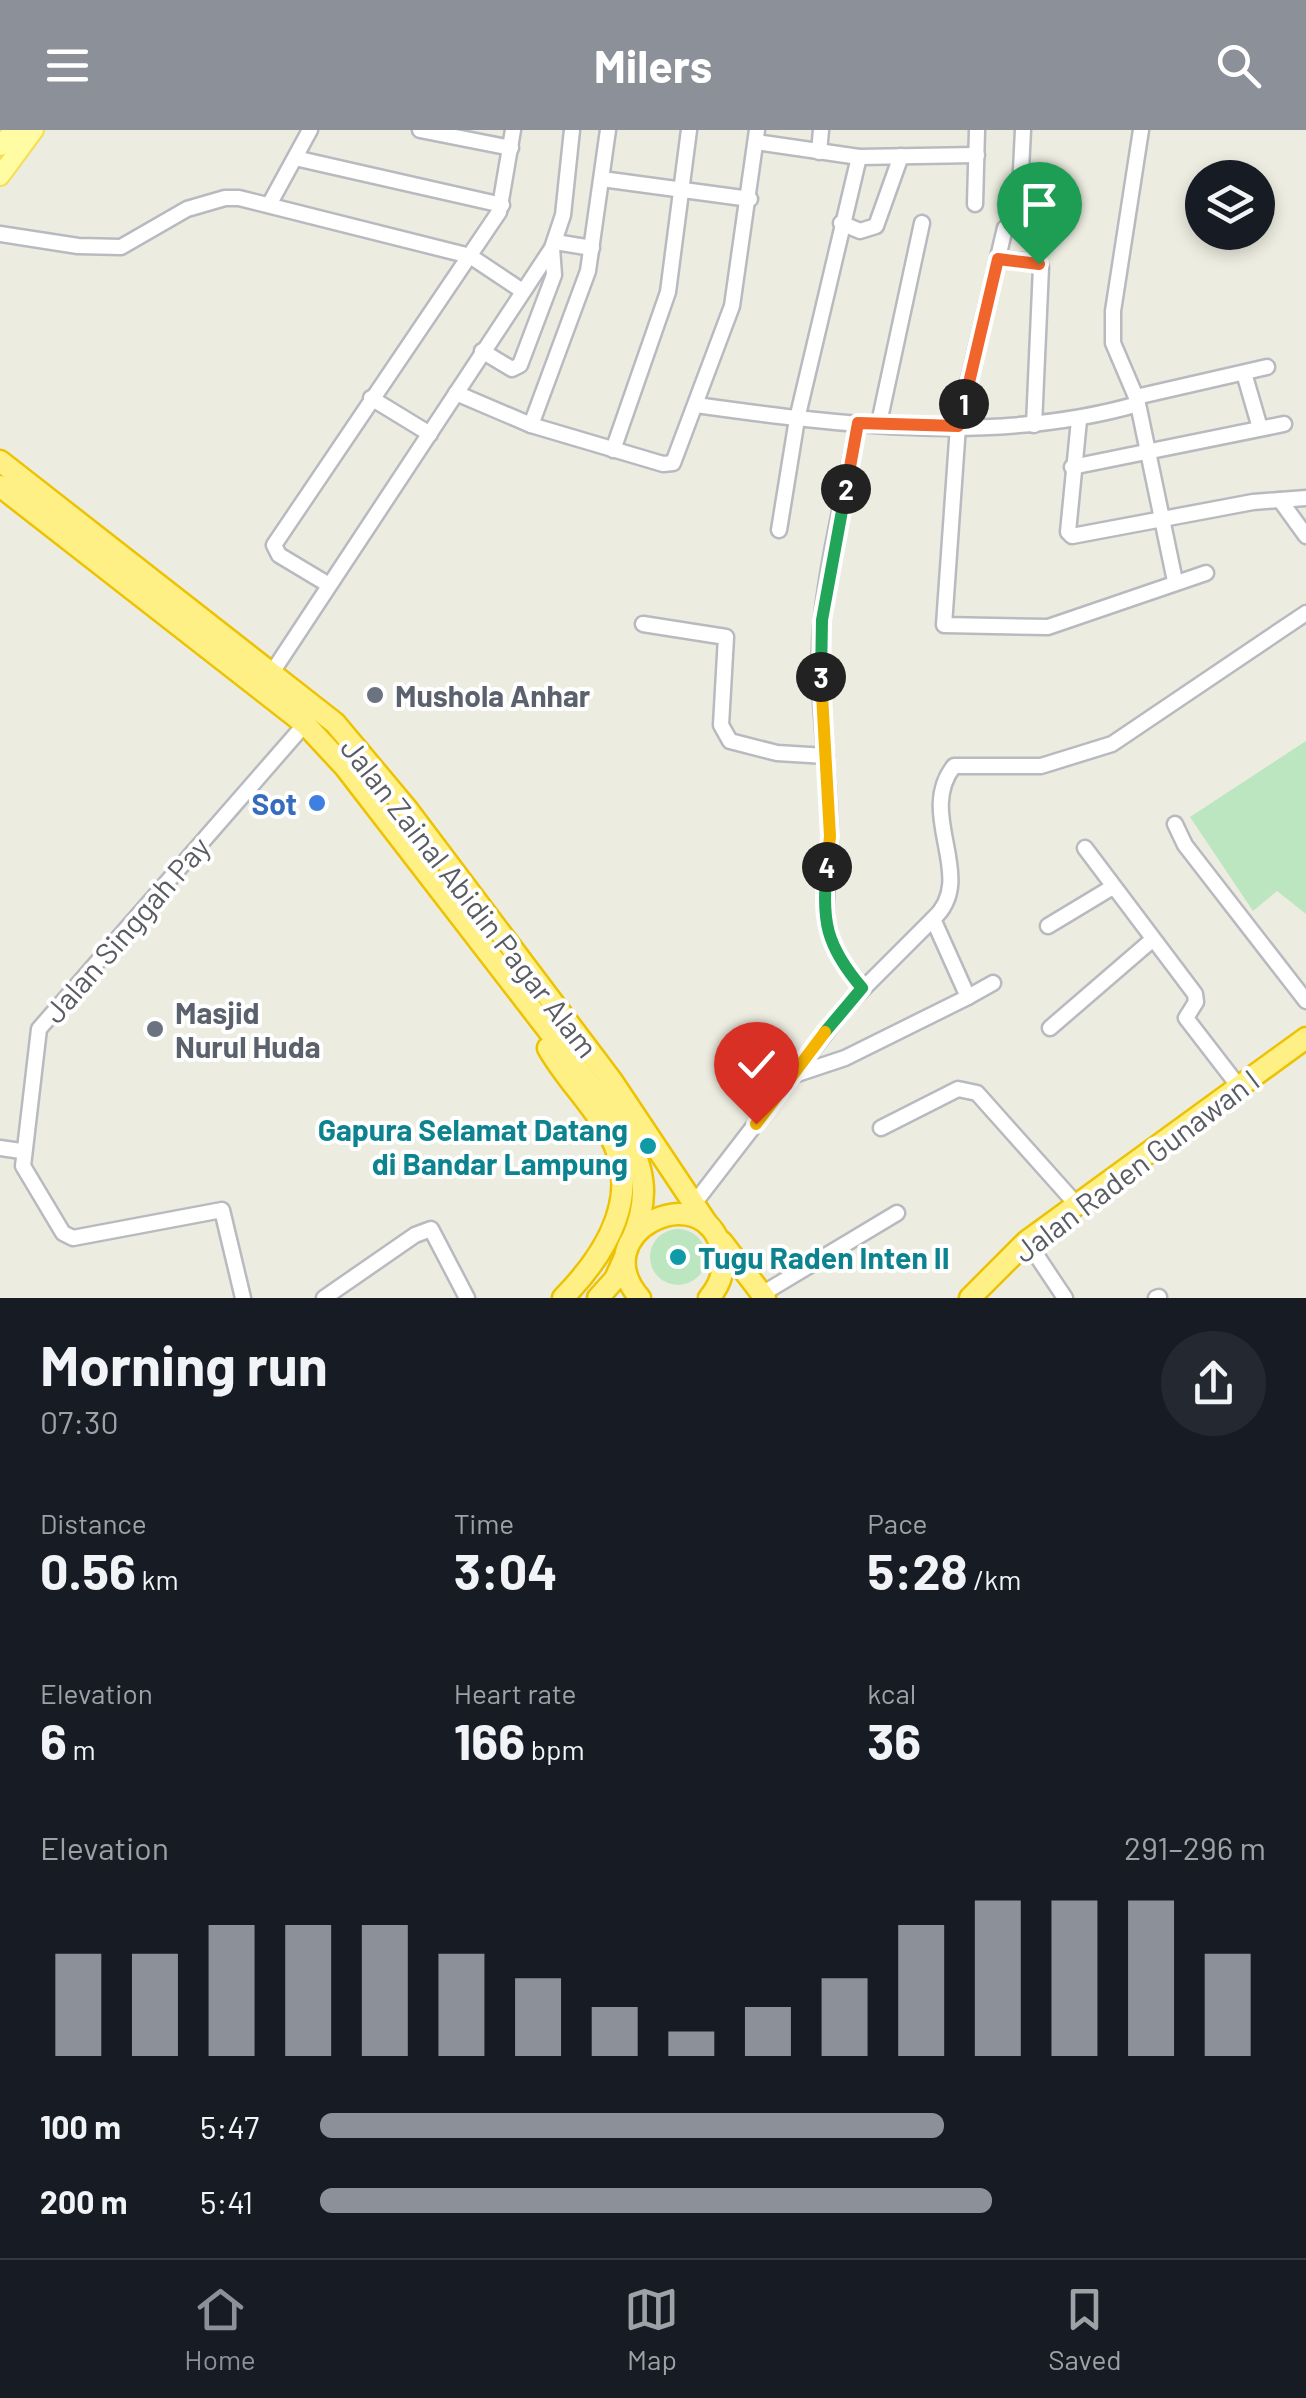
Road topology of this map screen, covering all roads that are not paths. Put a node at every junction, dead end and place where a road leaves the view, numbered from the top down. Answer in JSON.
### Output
{"nodes":[{"id":1,"x":14,"y":130,"type":"edge"},
{"id":2,"x":34,"y":130,"type":"edge"},
{"id":3,"x":310,"y":130,"type":"edge"},
{"id":4,"x":420,"y":130,"type":"edge"},
{"id":5,"x":513,"y":130,"type":"edge"},
{"id":6,"x":572,"y":130,"type":"edge"},
{"id":7,"x":608,"y":130,"type":"edge"},
{"id":8,"x":690,"y":130,"type":"edge"},
{"id":9,"x":821,"y":130,"type":"edge"},
{"id":10,"x":977,"y":130,"type":"edge"},
{"id":11,"x":1023,"y":130,"type":"edge"},
{"id":12,"x":1140,"y":130,"type":"edge"},
{"id":13,"x":756,"y":136,"type":"edge"},
{"id":14,"x":0,"y":146,"type":"edge"},
{"id":15,"x":511,"y":148,"type":"junction"},
{"id":16,"x":819,"y":152,"type":"junction"},
{"id":17,"x":976,"y":155,"type":"junction"},
{"id":18,"x":901,"y":156,"type":"junction"},
{"id":19,"x":859,"y":157,"type":"junction"},
{"id":20,"x":296,"y":158,"type":"junction"},
{"id":21,"x":0,"y":176,"type":"edge"},
{"id":22,"x":602,"y":179,"type":"junction"},
{"id":23,"x":681,"y":190,"type":"junction"},
{"id":24,"x":750,"y":199,"type":"junction"},
{"id":25,"x":975,"y":204,"type":"dead end"},
{"id":26,"x":269,"y":205,"type":"junction"},
{"id":27,"x":502,"y":205,"type":"junction"},
{"id":28,"x":1019,"y":210,"type":"dead end"},
{"id":29,"x":841,"y":223,"type":"junction"},
{"id":30,"x":922,"y":223,"type":"dead end"},
{"id":31,"x":1005,"y":228,"type":"dead end"},
{"id":32,"x":0,"y":234,"type":"edge"},
{"id":33,"x":553,"y":245,"type":"junction"},
{"id":34,"x":592,"y":248,"type":"junction"},
{"id":35,"x":470,"y":256,"type":"junction"},
{"id":36,"x":998,"y":259,"type":"junction"},
{"id":37,"x":521,"y":290,"type":"junction"},
{"id":38,"x":482,"y":351,"type":"junction"},
{"id":39,"x":1267,"y":368,"type":"dead end"},
{"id":40,"x":1244,"y":373,"type":"junction"},
{"id":41,"x":456,"y":393,"type":"junction"},
{"id":42,"x":370,"y":398,"type":"junction"},
{"id":43,"x":1137,"y":400,"type":"junction"},
{"id":44,"x":696,"y":405,"type":"junction"},
{"id":45,"x":797,"y":419,"type":"junction"},
{"id":46,"x":1079,"y":420,"type":"junction"},
{"id":47,"x":858,"y":423,"type":"junction"},
{"id":48,"x":879,"y":423,"type":"junction"},
{"id":49,"x":1284,"y":424,"type":"dead end"},
{"id":50,"x":531,"y":426,"type":"junction"},
{"id":51,"x":958,"y":426,"type":"junction"},
{"id":52,"x":1034,"y":426,"type":"junction"},
{"id":53,"x":1260,"y":428,"type":"junction"},
{"id":54,"x":430,"y":434,"type":"junction"},
{"id":55,"x":613,"y":450,"type":"junction"},
{"id":56,"x":1148,"y":453,"type":"junction"},
{"id":57,"x":0,"y":461,"type":"edge"},
{"id":58,"x":1072,"y":467,"type":"junction"},
{"id":59,"x":0,"y":486,"type":"edge"},
{"id":60,"x":1306,"y":498,"type":"edge"},
{"id":61,"x":1280,"y":500,"type":"junction"},
{"id":62,"x":1161,"y":520,"type":"junction"},
{"id":63,"x":779,"y":530,"type":"dead end"},
{"id":64,"x":1306,"y":536,"type":"edge"},
{"id":65,"x":1206,"y":573,"type":"dead end"},
{"id":66,"x":1175,"y":582,"type":"junction"},
{"id":67,"x":329,"y":586,"type":"junction"},
{"id":68,"x":1306,"y":613,"type":"edge"},
{"id":69,"x":643,"y":624,"type":"dead end"},
{"id":70,"x":274,"y":671,"type":"junction"},
{"id":71,"x":305,"y":724,"type":"junction"},
{"id":72,"x":826,"y":756,"type":"junction"},
{"id":73,"x":1175,"y":824,"type":"dead end"},
{"id":74,"x":1086,"y":848,"type":"dead end"},
{"id":75,"x":1111,"y":888,"type":"junction"},
{"id":76,"x":933,"y":919,"type":"junction"},
{"id":77,"x":1048,"y":926,"type":"dead end"},
{"id":78,"x":1152,"y":940,"type":"junction"},
{"id":79,"x":993,"y":983,"type":"dead end"},
{"id":80,"x":862,"y":988,"type":"junction"},
{"id":81,"x":968,"y":996,"type":"junction"},
{"id":82,"x":1306,"y":1000,"type":"edge"},
{"id":83,"x":530,"y":1005,"type":"junction"},
{"id":84,"x":1050,"y":1028,"type":"dead end"},
{"id":85,"x":568,"y":1038,"type":"junction"},
{"id":86,"x":1306,"y":1038,"type":"edge"},
{"id":87,"x":788,"y":1077,"type":"junction"},
{"id":88,"x":1240,"y":1088,"type":"junction"},
{"id":89,"x":881,"y":1128,"type":"dead end"},
{"id":90,"x":0,"y":1148,"type":"edge"},
{"id":91,"x":22,"y":1151,"type":"junction"},
{"id":92,"x":1077,"y":1205,"type":"junction"},
{"id":93,"x":693,"y":1206,"type":"junction"},
{"id":94,"x":898,"y":1213,"type":"dead end"},
{"id":95,"x":713,"y":1230,"type":"junction"},
{"id":96,"x":1028,"y":1240,"type":"junction"},
{"id":97,"x":629,"y":1247,"type":"junction"},
{"id":98,"x":764,"y":1296,"type":"edge"},
{"id":99,"x":243,"y":1298,"type":"edge"},
{"id":100,"x":324,"y":1298,"type":"edge"},
{"id":101,"x":467,"y":1298,"type":"edge"},
{"id":102,"x":562,"y":1298,"type":"edge"},
{"id":103,"x":598,"y":1298,"type":"edge"},
{"id":104,"x":640,"y":1298,"type":"edge"},
{"id":105,"x":709,"y":1298,"type":"edge"},
{"id":106,"x":970,"y":1298,"type":"edge"},
{"id":107,"x":1065,"y":1298,"type":"edge"}],
"edges":[{"from":1,"to":14,"type":"main road"},
{"from":2,"to":21,"type":"main road"},
{"from":3,"to":20,"type":"street"},
{"from":4,"to":15,"type":"street"},
{"from":5,"to":15,"type":"street"},
{"from":6,"to":33,"type":"street"},
{"from":7,"to":22,"type":"street"},
{"from":8,"to":23,"type":"street"},
{"from":9,"to":16,"type":"street"},
{"from":10,"to":17,"type":"street"},
{"from":11,"to":28,"type":"street"},
{"from":12,"to":43,"type":"street"},
{"from":13,"to":16,"type":"street"},
{"from":13,"to":24,"type":"street"},
{"from":15,"to":27,"type":"street"},
{"from":16,"to":19,"type":"street"},
{"from":17,"to":18,"type":"street"},
{"from":17,"to":25,"type":"street"},
{"from":18,"to":19,"type":"street"},
{"from":18,"to":29,"type":"street"},
{"from":19,"to":29,"type":"street"},
{"from":20,"to":26,"type":"street"},
{"from":20,"to":27,"type":"street"},
{"from":22,"to":23,"type":"street"},
{"from":22,"to":34,"type":"street"},
{"from":23,"to":24,"type":"street"},
{"from":23,"to":55,"type":"street"},
{"from":24,"to":44,"type":"street"},
{"from":26,"to":32,"type":"street"},
{"from":26,"to":35,"type":"street"},
{"from":27,"to":35,"type":"street"},
{"from":29,"to":45,"type":"street"},
{"from":30,"to":48,"type":"street"},
{"from":31,"to":36,"type":"street"},
{"from":33,"to":34,"type":"street"},
{"from":33,"to":37,"type":"street"},
{"from":33,"to":38,"type":"street"},
{"from":34,"to":50,"type":"street"},
{"from":35,"to":37,"type":"street"},
{"from":35,"to":42,"type":"street"},
{"from":36,"to":51,"type":"street"},
{"from":36,"to":52,"type":"street"},
{"from":37,"to":38,"type":"street"},
{"from":38,"to":41,"type":"street"},
{"from":39,"to":40,"type":"street"},
{"from":40,"to":43,"type":"street"},
{"from":40,"to":53,"type":"street"},
{"from":41,"to":50,"type":"street"},
{"from":41,"to":54,"type":"street"},
{"from":42,"to":54,"type":"street"},
{"from":42,"to":67,"type":"street"},
{"from":43,"to":46,"type":"street"},
{"from":43,"to":56,"type":"street"},
{"from":44,"to":45,"type":"street"},
{"from":44,"to":55,"type":"street"},
{"from":45,"to":47,"type":"street"},
{"from":45,"to":63,"type":"street"},
{"from":46,"to":52,"type":"street"},
{"from":46,"to":58,"type":"street"},
{"from":47,"to":48,"type":"street"},
{"from":47,"to":72,"type":"street"},
{"from":48,"to":51,"type":"street"},
{"from":49,"to":53,"type":"street"},
{"from":50,"to":55,"type":"street"},
{"from":51,"to":52,"type":"street"},
{"from":51,"to":66,"type":"street"},
{"from":53,"to":56,"type":"street"},
{"from":54,"to":67,"type":"street"},
{"from":56,"to":58,"type":"street"},
{"from":56,"to":62,"type":"street"},
{"from":57,"to":70,"type":"highway","name":"Jalan Zainal Abidin Pagar Alam"},
{"from":58,"to":62,"type":"street"},
{"from":59,"to":71,"type":"highway","name":"Jalan Zainal Abidin Pagar Alam"},
{"from":60,"to":61,"type":"street"},
{"from":61,"to":62,"type":"street"},
{"from":61,"to":64,"type":"street"},
{"from":62,"to":66,"type":"street"},
{"from":65,"to":66,"type":"street"},
{"from":67,"to":70,"type":"street"},
{"from":68,"to":76,"type":"street"},
{"from":69,"to":72,"type":"street"},
{"from":70,"to":85,"type":"highway","name":"Jalan Zainal Abidin Pagar Alam"},
{"from":71,"to":83,"type":"highway","name":"Jalan Zainal Abidin Pagar Alam"},
{"from":71,"to":91,"type":"street","name":"Jalan Singgah Pay"},
{"from":72,"to":80,"type":"street"},
{"from":73,"to":82,"type":"street"},
{"from":74,"to":75,"type":"street"},
{"from":75,"to":77,"type":"street"},
{"from":75,"to":78,"type":"street"},
{"from":76,"to":80,"type":"street"},
{"from":76,"to":81,"type":"street"},
{"from":78,"to":84,"type":"street"},
{"from":78,"to":88,"type":"street"},
{"from":79,"to":81,"type":"street"},
{"from":80,"to":87,"type":"street"},
{"from":81,"to":87,"type":"street"},
{"from":83,"to":85,"type":"highway","name":"Jalan Zainal Abidin Pagar Alam"},
{"from":83,"to":102,"type":"highway"},
{"from":85,"to":93,"type":"highway","name":"Jalan Zainal Abidin Pagar Alam"},
{"from":85,"to":97,"type":"highway","name":"Jalan Zainal Abidin Pagar Alam"},
{"from":86,"to":88,"type":"highway","name":"Jalan Raden Gunawan I"},
{"from":87,"to":93,"type":"street"},
{"from":88,"to":92,"type":"highway","name":"Jalan Raden Gunawan I"},
{"from":89,"to":92,"type":"street"},
{"from":90,"to":91,"type":"street"},
{"from":91,"to":99,"type":"street"},
{"from":92,"to":96,"type":"highway","name":"Jalan Raden Gunawan I"},
{"from":93,"to":95,"type":"highway","name":"Jalan Zainal Abidin Pagar Alam"},
{"from":94,"to":98,"type":"street"},
{"from":95,"to":97,"type":"highway"},
{"from":95,"to":98,"type":"highway","name":"Jalan Zainal Abidin Pagar Alam"},
{"from":95,"to":105,"type":"highway"},
{"from":96,"to":106,"type":"highway","name":"Jalan Raden Gunawan I"},
{"from":96,"to":107,"type":"street"},
{"from":97,"to":103,"type":"highway"},
{"from":97,"to":104,"type":"highway"},
{"from":100,"to":101,"type":"street"}]}
